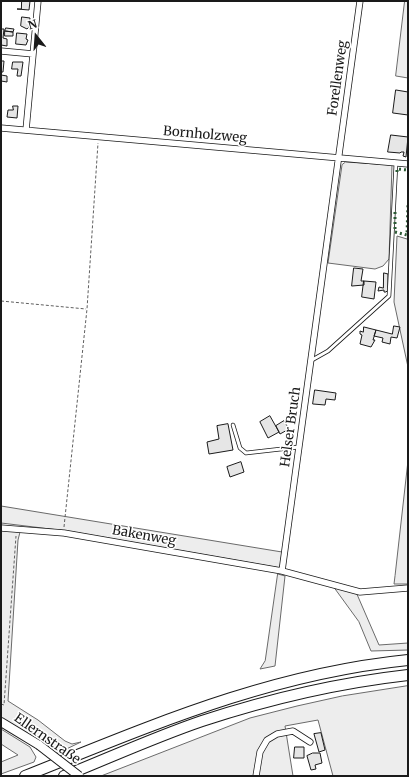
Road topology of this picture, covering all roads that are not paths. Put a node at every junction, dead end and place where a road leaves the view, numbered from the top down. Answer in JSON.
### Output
{"nodes":[{"id":1,"x":38,"y":1,"type":"edge"},
{"id":2,"x":360,"y":1,"type":"edge"},
{"id":3,"x":1,"y":51,"type":"edge"},
{"id":4,"x":33,"y":54,"type":"junction"},
{"id":5,"x":1,"y":128,"type":"edge"},
{"id":6,"x":26,"y":130,"type":"junction"},
{"id":7,"x":338,"y":158,"type":"junction"},
{"id":8,"x":396,"y":163,"type":"junction"},
{"id":9,"x":408,"y":164,"type":"edge"},
{"id":10,"x":312,"y":360,"type":"junction"},
{"id":11,"x":233,"y":425,"type":"dead end"},
{"id":12,"x":300,"y":447,"type":"junction"},
{"id":13,"x":1,"y":528,"type":"edge"},
{"id":14,"x":282,"y":571,"type":"junction"},
{"id":15,"x":408,"y":588,"type":"edge"},
{"id":16,"x":408,"y":660,"type":"edge"},
{"id":17,"x":408,"y":675,"type":"edge"},
{"id":18,"x":1,"y":722,"type":"edge"},
{"id":19,"x":310,"y":742,"type":"dead end"},
{"id":20,"x":25,"y":776,"type":"edge"},
{"id":21,"x":64,"y":776,"type":"edge"},
{"id":22,"x":79,"y":776,"type":"edge"},
{"id":23,"x":256,"y":776,"type":"edge"}],
"edges":[{"from":1,"to":4,"type":"street"},
{"from":2,"to":7,"type":"street","name":"Forellenweg"},
{"from":3,"to":4,"type":"street"},
{"from":4,"to":6,"type":"street"},
{"from":5,"to":6,"type":"street","name":"Bornholzweg"},
{"from":6,"to":7,"type":"street","name":"Bornholzweg"},
{"from":7,"to":8,"type":"street","name":"Bornholzweg"},
{"from":7,"to":10,"type":"street","name":"Helser Bruch"},
{"from":8,"to":9,"type":"street","name":"Bornholzweg"},
{"from":8,"to":10,"type":"lane"},
{"from":10,"to":12,"type":"street","name":"Helser Bruch"},
{"from":11,"to":12,"type":"lane"},
{"from":12,"to":14,"type":"street","name":"Helser Bruch"},
{"from":13,"to":14,"type":"street","name":"Bakenweg"},
{"from":14,"to":15,"type":"street"},
{"from":16,"to":20,"type":"highway"},
{"from":17,"to":21,"type":"highway"},
{"from":18,"to":22,"type":"street","name":"Ellernstraße","bridge":true},
{"from":19,"to":23,"type":"street"}]}
